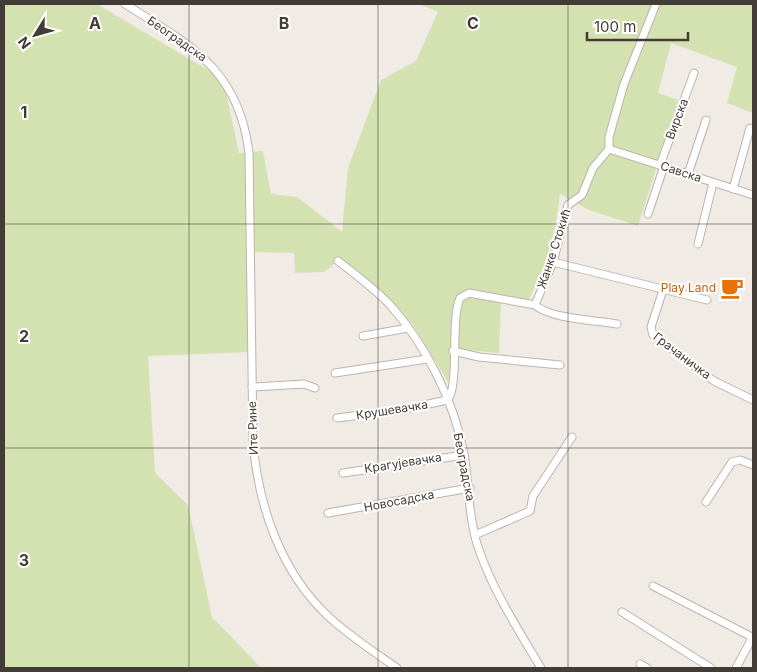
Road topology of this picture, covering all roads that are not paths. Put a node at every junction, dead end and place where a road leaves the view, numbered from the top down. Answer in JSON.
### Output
{"nodes":[{"id":1,"x":126,"y":4,"type":"edge"},
{"id":2,"x":656,"y":4,"type":"edge"},
{"id":3,"x":694,"y":73,"type":"dead end"},
{"id":4,"x":706,"y":120,"type":"dead end"},
{"id":5,"x":750,"y":128,"type":"dead end"},
{"id":6,"x":247,"y":134,"type":"joint"},
{"id":7,"x":609,"y":149,"type":"junction"},
{"id":8,"x":662,"y":166,"type":"junction"},
{"id":9,"x":688,"y":174,"type":"junction"},
{"id":10,"x":713,"y":183,"type":"junction"},
{"id":11,"x":733,"y":188,"type":"junction"},
{"id":12,"x":753,"y":195,"type":"edge"},
{"id":13,"x":648,"y":214,"type":"dead end"},
{"id":14,"x":698,"y":244,"type":"dead end"},
{"id":15,"x":338,"y":261,"type":"dead end"},
{"id":16,"x":553,"y":262,"type":"junction"},
{"id":17,"x":663,"y":290,"type":"junction"},
{"id":18,"x":707,"y":300,"type":"dead end"},
{"id":19,"x":535,"y":305,"type":"junction"},
{"id":20,"x":617,"y":324,"type":"dead end"},
{"id":21,"x":408,"y":328,"type":"junction"},
{"id":22,"x":363,"y":336,"type":"dead end"},
{"id":23,"x":453,"y":351,"type":"junction"},
{"id":24,"x":426,"y":358,"type":"junction"},
{"id":25,"x":560,"y":364,"type":"dead end"},
{"id":26,"x":335,"y":373,"type":"dead end"},
{"id":27,"x":252,"y":387,"type":"junction"},
{"id":28,"x":315,"y":388,"type":"dead end"},
{"id":29,"x":447,"y":400,"type":"junction"},
{"id":30,"x":753,"y":400,"type":"edge"},
{"id":31,"x":337,"y":418,"type":"dead end"},
{"id":32,"x":572,"y":437,"type":"dead end"},
{"id":33,"x":464,"y":455,"type":"junction"},
{"id":34,"x":753,"y":464,"type":"edge"},
{"id":35,"x":343,"y":473,"type":"dead end"},
{"id":36,"x":470,"y":488,"type":"junction"},
{"id":37,"x":706,"y":502,"type":"dead end"},
{"id":38,"x":328,"y":513,"type":"dead end"},
{"id":39,"x":475,"y":536,"type":"junction"},
{"id":40,"x":653,"y":586,"type":"dead end"},
{"id":41,"x":622,"y":612,"type":"dead end"},
{"id":42,"x":397,"y":668,"type":"edge"},
{"id":43,"x":541,"y":668,"type":"edge"},
{"id":44,"x":711,"y":668,"type":"edge"},
{"id":45,"x":736,"y":668,"type":"edge"}],
"edges":[{"from":1,"to":6,"type":"street","name":"Београдска"},
{"from":2,"to":7,"type":"street"},
{"from":3,"to":8,"type":"street","name":"Вирска"},
{"from":4,"to":9,"type":"street"},
{"from":5,"to":11,"type":"street"},
{"from":6,"to":27,"type":"street","name":"Ите Рине"},
{"from":7,"to":8,"type":"street","name":"Савска"},
{"from":7,"to":16,"type":"street","name":"Жанке Стокић"},
{"from":8,"to":9,"type":"street","name":"Савска"},
{"from":8,"to":13,"type":"street","name":"Вирска"},
{"from":9,"to":10,"type":"street","name":"Савска"},
{"from":10,"to":11,"type":"street","name":"Савска"},
{"from":10,"to":14,"type":"street"},
{"from":11,"to":12,"type":"street","name":"Савска"},
{"from":15,"to":21,"type":"street","name":"Београдска"},
{"from":16,"to":17,"type":"street"},
{"from":16,"to":19,"type":"street","name":"Жанке Стокић"},
{"from":17,"to":18,"type":"street"},
{"from":17,"to":30,"type":"street","name":"Грачаничка"},
{"from":19,"to":20,"type":"street"},
{"from":19,"to":23,"type":"street","name":"Жанке Стокић"},
{"from":21,"to":22,"type":"street"},
{"from":21,"to":24,"type":"street","name":"Београдска"},
{"from":23,"to":25,"type":"street"},
{"from":23,"to":29,"type":"street","name":"Жанке Стокић"},
{"from":24,"to":26,"type":"street"},
{"from":24,"to":29,"type":"street","name":"Београдска"},
{"from":27,"to":28,"type":"street"},
{"from":27,"to":42,"type":"street","name":"Ите Рине"},
{"from":29,"to":31,"type":"street","name":"Крушевачка"},
{"from":29,"to":33,"type":"street","name":"Београдска"},
{"from":32,"to":39,"type":"street"},
{"from":33,"to":35,"type":"street","name":"Крагујевачка"},
{"from":33,"to":36,"type":"street","name":"Београдска"},
{"from":34,"to":37,"type":"street"},
{"from":36,"to":38,"type":"street","name":"Новосадска"},
{"from":36,"to":39,"type":"street","name":"Београдска"},
{"from":39,"to":43,"type":"street","name":"Београдска"},
{"from":40,"to":45,"type":"street"},
{"from":41,"to":44,"type":"street"}]}
